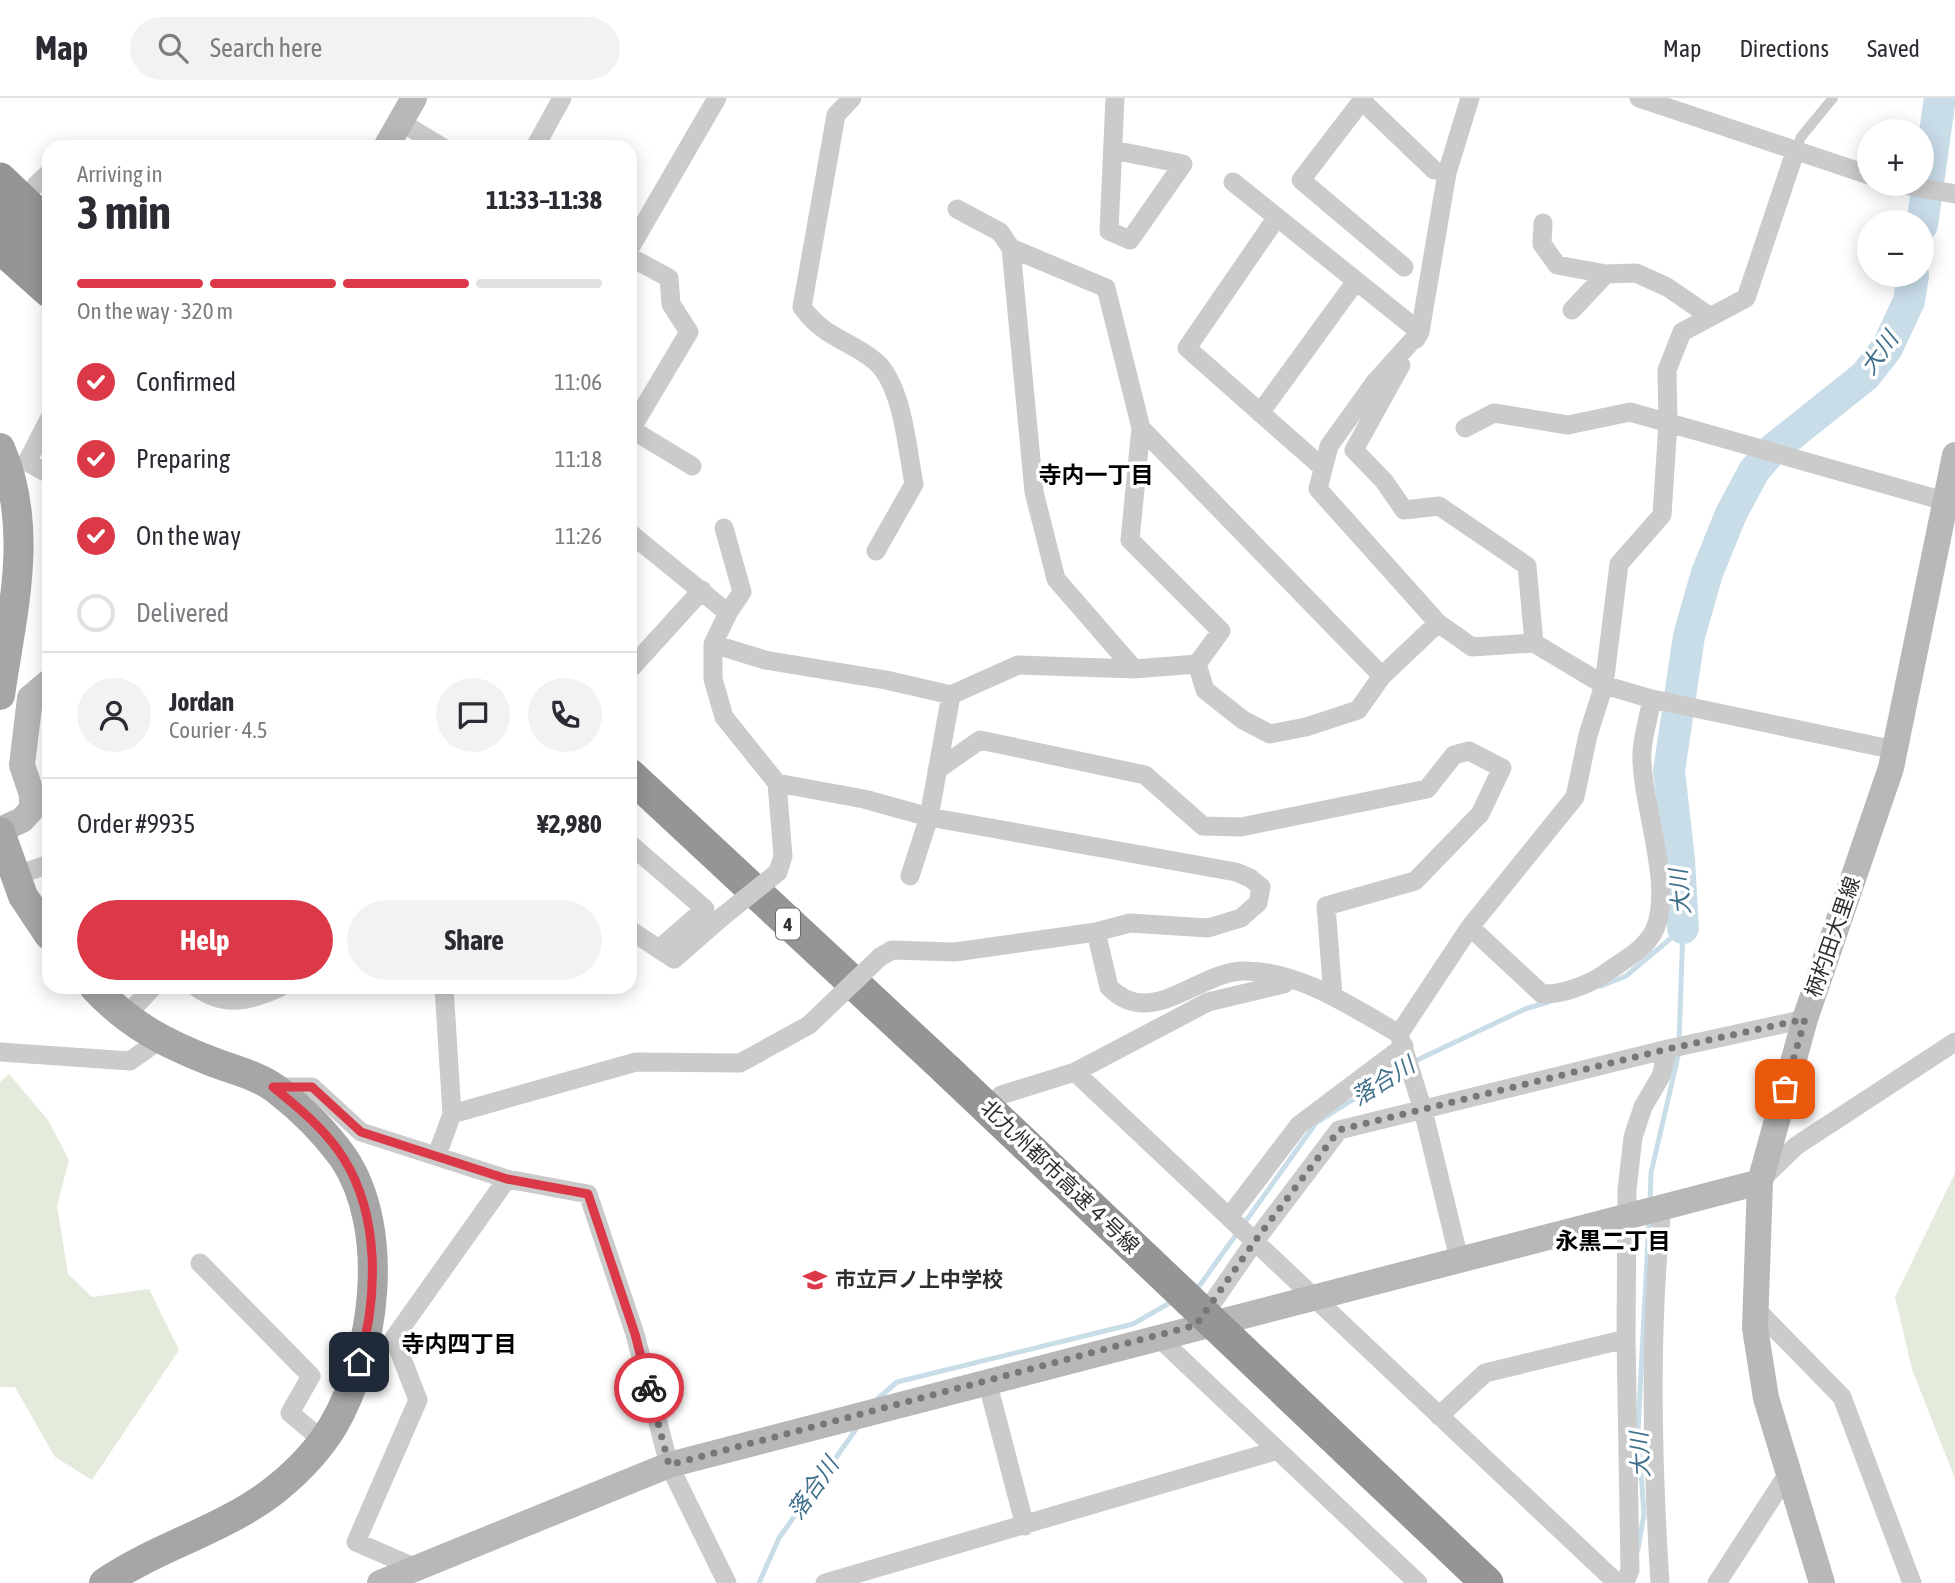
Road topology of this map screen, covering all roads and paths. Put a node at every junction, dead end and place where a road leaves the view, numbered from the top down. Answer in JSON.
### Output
{"nodes":[{"id":1,"x":414,"y":98,"type":"edge"},
{"id":2,"x":562,"y":98,"type":"edge"},
{"id":3,"x":717,"y":98,"type":"edge"},
{"id":4,"x":852,"y":98,"type":"edge"},
{"id":5,"x":1115,"y":98,"type":"edge"},
{"id":6,"x":1470,"y":98,"type":"edge"},
{"id":7,"x":1639,"y":98,"type":"edge"},
{"id":8,"x":1833,"y":98,"type":"edge"},
{"id":9,"x":1363,"y":100,"type":"edge"},
{"id":10,"x":401,"y":122,"type":"junction"},
{"id":11,"x":390,"y":140,"type":"edge"},
{"id":12,"x":431,"y":140,"type":"edge"},
{"id":13,"x":539,"y":140,"type":"edge"},
{"id":14,"x":1113,"y":150,"type":"junction"},
{"id":15,"x":1795,"y":152,"type":"junction"},
{"id":16,"x":1434,"y":170,"type":"dead end"},
{"id":17,"x":1857,"y":171,"type":"edge"},
{"id":18,"x":0,"y":179,"type":"edge"},
{"id":19,"x":1233,"y":182,"type":"dead end"},
{"id":20,"x":1934,"y":190,"type":"edge"},
{"id":21,"x":1955,"y":194,"type":"edge"},
{"id":22,"x":0,"y":209,"type":"edge"},
{"id":23,"x":957,"y":209,"type":"dead end"},
{"id":24,"x":1277,"y":217,"type":"junction"},
{"id":25,"x":42,"y":218,"type":"edge"},
{"id":26,"x":1543,"y":223,"type":"dead end"},
{"id":27,"x":637,"y":236,"type":"edge"},
{"id":28,"x":0,"y":247,"type":"edge"},
{"id":29,"x":1011,"y":248,"type":"junction"},
{"id":30,"x":42,"y":249,"type":"edge"},
{"id":31,"x":637,"y":261,"type":"edge"},
{"id":32,"x":1404,"y":267,"type":"dead end"},
{"id":33,"x":1606,"y":274,"type":"junction"},
{"id":34,"x":1356,"y":281,"type":"junction"},
{"id":35,"x":42,"y":285,"type":"edge"},
{"id":36,"x":1572,"y":310,"type":"dead end"},
{"id":37,"x":1708,"y":315,"type":"junction"},
{"id":38,"x":1420,"y":332,"type":"junction"},
{"id":39,"x":1260,"y":412,"type":"junction"},
{"id":40,"x":637,"y":418,"type":"edge"},
{"id":41,"x":1668,"y":423,"type":"junction"},
{"id":42,"x":1141,"y":428,"type":"junction"},
{"id":43,"x":1465,"y":428,"type":"dead end"},
{"id":44,"x":42,"y":433,"type":"edge"},
{"id":45,"x":637,"y":434,"type":"edge"},
{"id":46,"x":0,"y":448,"type":"edge"},
{"id":47,"x":1955,"y":455,"type":"edge"},
{"id":48,"x":692,"y":466,"type":"dead end"},
{"id":49,"x":1323,"y":468,"type":"junction"},
{"id":50,"x":42,"y":470,"type":"edge"},
{"id":51,"x":8,"y":502,"type":"edge"},
{"id":52,"x":1951,"y":503,"type":"edge"},
{"id":53,"x":724,"y":528,"type":"dead end"},
{"id":54,"x":637,"y":539,"type":"edge"},
{"id":55,"x":876,"y":551,"type":"dead end"},
{"id":56,"x":702,"y":590,"type":"junction"},
{"id":57,"x":728,"y":613,"type":"junction"},
{"id":58,"x":1438,"y":623,"type":"junction"},
{"id":59,"x":1534,"y":643,"type":"junction"},
{"id":60,"x":713,"y":644,"type":"junction"},
{"id":61,"x":637,"y":662,"type":"edge"},
{"id":62,"x":1197,"y":664,"type":"junction"},
{"id":63,"x":1134,"y":669,"type":"junction"},
{"id":64,"x":1382,"y":676,"type":"junction"},
{"id":65,"x":1604,"y":685,"type":"junction"},
{"id":66,"x":42,"y":688,"type":"edge"},
{"id":67,"x":0,"y":695,"type":"edge"},
{"id":68,"x":951,"y":695,"type":"junction"},
{"id":69,"x":1651,"y":699,"type":"junction"},
{"id":70,"x":1895,"y":750,"type":"junction"},
{"id":71,"x":937,"y":770,"type":"junction"},
{"id":72,"x":637,"y":782,"type":"edge"},
{"id":73,"x":777,"y":783,"type":"junction"},
{"id":74,"x":637,"y":810,"type":"edge"},
{"id":75,"x":929,"y":817,"type":"junction"},
{"id":76,"x":1,"y":841,"type":"edge"},
{"id":77,"x":637,"y":850,"type":"edge"},
{"id":78,"x":42,"y":866,"type":"edge"},
{"id":79,"x":15,"y":876,"type":"junction"},
{"id":80,"x":910,"y":876,"type":"dead end"},
{"id":81,"x":42,"y":924,"type":"edge"},
{"id":82,"x":1470,"y":926,"type":"junction"},
{"id":83,"x":1096,"y":932,"type":"junction"},
{"id":84,"x":637,"y":934,"type":"edge"},
{"id":85,"x":659,"y":948,"type":"junction"},
{"id":86,"x":1303,"y":982,"type":"junction"},
{"id":87,"x":101,"y":994,"type":"edge"},
{"id":88,"x":146,"y":994,"type":"edge"},
{"id":89,"x":205,"y":994,"type":"edge"},
{"id":90,"x":258,"y":994,"type":"edge"},
{"id":91,"x":444,"y":994,"type":"edge"},
{"id":92,"x":1333,"y":996,"type":"junction"},
{"id":93,"x":125,"y":1017,"type":"junction"},
{"id":94,"x":1805,"y":1019,"type":"junction"},
{"id":95,"x":162,"y":1039,"type":"junction"},
{"id":96,"x":1402,"y":1040,"type":"junction"},
{"id":97,"x":1955,"y":1042,"type":"edge"},
{"id":98,"x":1668,"y":1049,"type":"junction"},
{"id":99,"x":0,"y":1052,"type":"edge"},
{"id":100,"x":1075,"y":1072,"type":"junction"},
{"id":101,"x":940,"y":1079,"type":"junction"},
{"id":102,"x":273,"y":1087,"type":"junction"},
{"id":103,"x":1001,"y":1095,"type":"dead end"},
{"id":104,"x":1423,"y":1110,"type":"junction"},
{"id":105,"x":452,"y":1114,"type":"junction"},
{"id":106,"x":437,"y":1155,"type":"junction"},
{"id":107,"x":507,"y":1179,"type":"junction"},
{"id":108,"x":1760,"y":1182,"type":"junction"},
{"id":109,"x":1645,"y":1211,"type":"junction"},
{"id":110,"x":1229,"y":1217,"type":"junction"},
{"id":111,"x":1255,"y":1241,"type":"junction"},
{"id":112,"x":1459,"y":1259,"type":"junction"},
{"id":113,"x":200,"y":1263,"type":"dead end"},
{"id":114,"x":1315,"y":1296,"type":"junction"},
{"id":115,"x":1756,"y":1309,"type":"junction"},
{"id":116,"x":1196,"y":1325,"type":"junction"},
{"id":117,"x":1157,"y":1336,"type":"junction"},
{"id":118,"x":1626,"y":1339,"type":"junction"},
{"id":119,"x":987,"y":1381,"type":"junction"},
{"id":120,"x":1439,"y":1416,"type":"junction"},
{"id":121,"x":322,"y":1440,"type":"junction"},
{"id":122,"x":1278,"y":1450,"type":"junction"},
{"id":123,"x":669,"y":1465,"type":"junction"},
{"id":124,"x":1787,"y":1475,"type":"junction"},
{"id":125,"x":1025,"y":1526,"type":"junction"},
{"id":126,"x":416,"y":1568,"type":"junction"},
{"id":127,"x":104,"y":1583,"type":"edge"},
{"id":128,"x":380,"y":1583,"type":"edge"},
{"id":129,"x":727,"y":1583,"type":"edge"},
{"id":130,"x":825,"y":1583,"type":"edge"},
{"id":131,"x":1418,"y":1583,"type":"edge"},
{"id":132,"x":1459,"y":1583,"type":"edge"},
{"id":133,"x":1487,"y":1583,"type":"edge"},
{"id":134,"x":1617,"y":1583,"type":"edge"},
{"id":135,"x":1625,"y":1583,"type":"edge"},
{"id":136,"x":1660,"y":1583,"type":"edge"},
{"id":137,"x":1717,"y":1583,"type":"edge"},
{"id":138,"x":1822,"y":1583,"type":"edge"},
{"id":139,"x":1912,"y":1583,"type":"edge"}],
"edges":[{"from":1,"to":10,"type":"street"},
{"from":2,"to":13,"type":"street"},
{"from":3,"to":27,"type":"street"},
{"from":4,"to":55,"type":"street"},
{"from":5,"to":14,"type":"street"},
{"from":6,"to":38,"type":"street"},
{"from":7,"to":15,"type":"street"},
{"from":8,"to":15,"type":"lane"},
{"from":9,"to":16,"type":"street"},
{"from":9,"to":32,"type":"street"},
{"from":10,"to":11,"type":"street"},
{"from":10,"to":12,"type":"street"},
{"from":14,"to":14,"type":"street"},
{"from":15,"to":17,"type":"street"},
{"from":15,"to":37,"type":"street"},
{"from":18,"to":25,"type":"highway"},
{"from":19,"to":24,"type":"street"},
{"from":20,"to":21,"type":"street"},
{"from":22,"to":30,"type":"highway"},
{"from":23,"to":29,"type":"street"},
{"from":24,"to":34,"type":"street"},
{"from":24,"to":39,"type":"street"},
{"from":26,"to":33,"type":"street"},
{"from":28,"to":35,"type":"highway"},
{"from":29,"to":42,"type":"street"},
{"from":29,"to":63,"type":"street"},
{"from":31,"to":40,"type":"street"},
{"from":33,"to":36,"type":"street"},
{"from":33,"to":37,"type":"street"},
{"from":34,"to":38,"type":"street"},
{"from":34,"to":39,"type":"street"},
{"from":37,"to":41,"type":"street"},
{"from":38,"to":49,"type":"street"},
{"from":38,"to":59,"type":"street"},
{"from":39,"to":49,"type":"street"},
{"from":41,"to":43,"type":"street"},
{"from":41,"to":52,"type":"street"},
{"from":41,"to":65,"type":"street"},
{"from":42,"to":62,"type":"street"},
{"from":42,"to":64,"type":"street"},
{"from":44,"to":50,"type":"street"},
{"from":45,"to":48,"type":"street"},
{"from":46,"to":51,"type":"main road"},
{"from":47,"to":52,"type":"street","name":"柄杓田大里線"},
{"from":49,"to":58,"type":"street"},
{"from":51,"to":67,"type":"main road"},
{"from":52,"to":70,"type":"street","name":"柄杓田大里線"},
{"from":53,"to":57,"type":"street"},
{"from":54,"to":56,"type":"street"},
{"from":56,"to":57,"type":"street"},
{"from":56,"to":61,"type":"street"},
{"from":57,"to":60,"type":"street"},
{"from":58,"to":59,"type":"street"},
{"from":58,"to":64,"type":"street"},
{"from":59,"to":65,"type":"street"},
{"from":60,"to":68,"type":"street"},
{"from":60,"to":73,"type":"street"},
{"from":62,"to":63,"type":"street"},
{"from":62,"to":64,"type":"street"},
{"from":63,"to":68,"type":"street"},
{"from":65,"to":69,"type":"street"},
{"from":65,"to":82,"type":"street"},
{"from":66,"to":76,"type":"street"},
{"from":68,"to":71,"type":"street"},
{"from":69,"to":70,"type":"street"},
{"from":69,"to":82,"type":"street"},
{"from":70,"to":94,"type":"street","name":"柄杓田大里線"},
{"from":71,"to":75,"type":"street"},
{"from":71,"to":92,"type":"street"},
{"from":72,"to":101,"type":"highway","name":"北九州都市高速４号線","number":"4"},
{"from":73,"to":75,"type":"street"},
{"from":73,"to":85,"type":"street","bridge":true},
{"from":74,"to":101,"type":"highway","name":"北九州都市高速４号線","number":"4"},
{"from":75,"to":80,"type":"street"},
{"from":75,"to":83,"type":"street"},
{"from":76,"to":79,"type":"main road"},
{"from":77,"to":85,"type":"street"},
{"from":78,"to":79,"type":"street"},
{"from":79,"to":81,"type":"main road"},
{"from":82,"to":96,"type":"street"},
{"from":83,"to":86,"type":"street"},
{"from":83,"to":105,"type":"street","bridge":true},
{"from":84,"to":85,"type":"street"},
{"from":86,"to":92,"type":"street"},
{"from":86,"to":100,"type":"street"},
{"from":87,"to":93,"type":"main road"},
{"from":88,"to":93,"type":"street"},
{"from":89,"to":90,"type":"street"},
{"from":91,"to":105,"type":"street"},
{"from":92,"to":96,"type":"street"},
{"from":93,"to":95,"type":"main road"},
{"from":94,"to":98,"type":"street"},
{"from":94,"to":108,"type":"street","name":"柄杓田大里線"},
{"from":95,"to":99,"type":"street"},
{"from":95,"to":102,"type":"main road"},
{"from":96,"to":104,"type":"street"},
{"from":96,"to":110,"type":"street"},
{"from":97,"to":108,"type":"street"},
{"from":98,"to":104,"type":"street"},
{"from":98,"to":109,"type":"street"},
{"from":100,"to":103,"type":"street"},
{"from":100,"to":110,"type":"street"},
{"from":101,"to":132,"type":"highway","name":"北九州都市高速４号線","number":"4"},
{"from":101,"to":133,"type":"highway","name":"北九州都市高速４号線","number":"4","bridge":true},
{"from":102,"to":106,"type":"street"},
{"from":102,"to":121,"type":"main road"},
{"from":104,"to":111,"type":"street"},
{"from":104,"to":112,"type":"street"},
{"from":105,"to":106,"type":"street"},
{"from":106,"to":107,"type":"street"},
{"from":107,"to":123,"type":"street"},
{"from":107,"to":126,"type":"street"},
{"from":108,"to":109,"type":"street"},
{"from":108,"to":115,"type":"street","name":"柄杓田大里線"},
{"from":109,"to":112,"type":"street"},
{"from":109,"to":118,"type":"street"},
{"from":109,"to":136,"type":"street"},
{"from":110,"to":111,"type":"street"},
{"from":111,"to":114,"type":"street"},
{"from":111,"to":116,"type":"street"},
{"from":112,"to":114,"type":"street"},
{"from":113,"to":121,"type":"street"},
{"from":114,"to":116,"type":"street"},
{"from":114,"to":120,"type":"street"},
{"from":115,"to":124,"type":"street","name":"柄杓田大里線"},
{"from":115,"to":139,"type":"street"},
{"from":116,"to":117,"type":"street"},
{"from":117,"to":119,"type":"street"},
{"from":117,"to":122,"type":"street"},
{"from":118,"to":120,"type":"street"},
{"from":118,"to":135,"type":"street"},
{"from":119,"to":123,"type":"street"},
{"from":119,"to":125,"type":"street"},
{"from":120,"to":134,"type":"street"},
{"from":121,"to":127,"type":"main road"},
{"from":122,"to":125,"type":"street"},
{"from":122,"to":131,"type":"street"},
{"from":123,"to":126,"type":"street"},
{"from":123,"to":129,"type":"street"},
{"from":124,"to":137,"type":"street"},
{"from":124,"to":138,"type":"street","name":"柄杓田大里線"},
{"from":125,"to":130,"type":"street"},
{"from":126,"to":128,"type":"street"}]}
